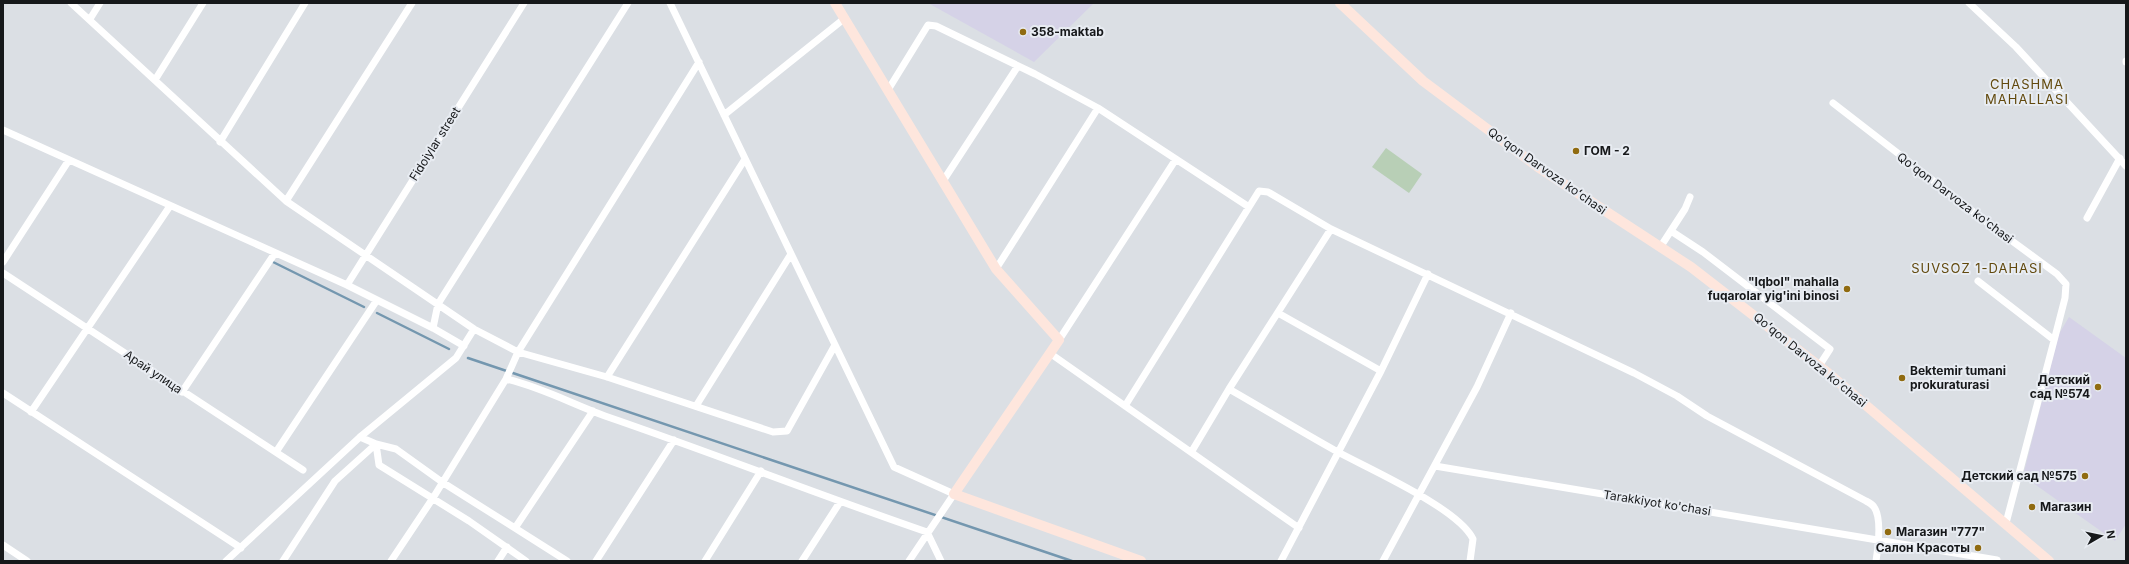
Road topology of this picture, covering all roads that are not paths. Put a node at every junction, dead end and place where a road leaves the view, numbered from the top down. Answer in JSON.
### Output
{"nodes":[{"id":1,"x":71,"y":3,"type":"edge"},
{"id":2,"x":100,"y":3,"type":"edge"},
{"id":3,"x":203,"y":3,"type":"edge"},
{"id":4,"x":305,"y":3,"type":"edge"},
{"id":5,"x":412,"y":3,"type":"edge"},
{"id":6,"x":524,"y":3,"type":"edge"},
{"id":7,"x":628,"y":3,"type":"edge"},
{"id":8,"x":670,"y":3,"type":"edge"},
{"id":9,"x":835,"y":3,"type":"edge"},
{"id":10,"x":1340,"y":3,"type":"edge"},
{"id":11,"x":1969,"y":3,"type":"edge"},
{"id":12,"x":844,"y":18,"type":"junction"},
{"id":13,"x":90,"y":19,"type":"junction"},
{"id":14,"x":699,"y":62,"type":"junction"},
{"id":15,"x":1018,"y":66,"type":"junction"},
{"id":16,"x":155,"y":80,"type":"junction"},
{"id":17,"x":888,"y":90,"type":"junction"},
{"id":18,"x":1833,"y":103,"type":"dead end"},
{"id":19,"x":1098,"y":108,"type":"junction"},
{"id":20,"x":724,"y":115,"type":"junction"},
{"id":21,"x":3,"y":130,"type":"edge"},
{"id":22,"x":220,"y":142,"type":"junction"},
{"id":23,"x":2120,"y":158,"type":"junction"},
{"id":24,"x":745,"y":159,"type":"junction"},
{"id":25,"x":1176,"y":159,"type":"junction"},
{"id":26,"x":69,"y":160,"type":"junction"},
{"id":27,"x":2126,"y":166,"type":"edge"},
{"id":28,"x":943,"y":181,"type":"junction"},
{"id":29,"x":1690,"y":197,"type":"dead end"},
{"id":30,"x":286,"y":201,"type":"junction"},
{"id":31,"x":170,"y":206,"type":"junction"},
{"id":32,"x":1249,"y":207,"type":"junction"},
{"id":33,"x":2087,"y":218,"type":"dead end"},
{"id":34,"x":1331,"y":229,"type":"junction"},
{"id":35,"x":1671,"y":231,"type":"junction"},
{"id":36,"x":1661,"y":246,"type":"junction"},
{"id":37,"x":275,"y":253,"type":"junction"},
{"id":38,"x":791,"y":254,"type":"junction"},
{"id":39,"x":365,"y":255,"type":"junction"},
{"id":40,"x":3,"y":262,"type":"edge"},
{"id":41,"x":996,"y":269,"type":"junction"},
{"id":42,"x":3,"y":272,"type":"edge"},
{"id":43,"x":1428,"y":274,"type":"junction"},
{"id":44,"x":1978,"y":281,"type":"dead end"},
{"id":45,"x":347,"y":285,"type":"junction"},
{"id":46,"x":377,"y":300,"type":"junction"},
{"id":47,"x":438,"y":304,"type":"junction"},
{"id":48,"x":1278,"y":313,"type":"junction"},
{"id":49,"x":1511,"y":314,"type":"junction"},
{"id":50,"x":88,"y":328,"type":"junction"},
{"id":51,"x":433,"y":328,"type":"junction"},
{"id":52,"x":474,"y":329,"type":"junction"},
{"id":53,"x":1059,"y":340,"type":"junction"},
{"id":54,"x":2054,"y":340,"type":"junction"},
{"id":55,"x":835,"y":345,"type":"junction"},
{"id":56,"x":464,"y":346,"type":"junction"},
{"id":57,"x":518,"y":352,"type":"junction"},
{"id":58,"x":1051,"y":354,"type":"junction"},
{"id":59,"x":1819,"y":366,"type":"junction"},
{"id":60,"x":1381,"y":371,"type":"junction"},
{"id":61,"x":607,"y":377,"type":"junction"},
{"id":62,"x":506,"y":379,"type":"junction"},
{"id":63,"x":1228,"y":389,"type":"junction"},
{"id":64,"x":182,"y":392,"type":"junction"},
{"id":65,"x":3,"y":393,"type":"edge"},
{"id":66,"x":696,"y":406,"type":"junction"},
{"id":67,"x":1125,"y":406,"type":"junction"},
{"id":68,"x":593,"y":411,"type":"junction"},
{"id":69,"x":31,"y":412,"type":"junction"},
{"id":70,"x":360,"y":437,"type":"junction"},
{"id":71,"x":674,"y":440,"type":"junction"},
{"id":72,"x":376,"y":444,"type":"junction"},
{"id":73,"x":1192,"y":451,"type":"junction"},
{"id":74,"x":276,"y":452,"type":"junction"},
{"id":75,"x":1337,"y":452,"type":"junction"},
{"id":76,"x":1435,"y":466,"type":"junction"},
{"id":77,"x":303,"y":470,"type":"dead end"},
{"id":78,"x":761,"y":471,"type":"junction"},
{"id":79,"x":442,"y":482,"type":"junction"},
{"id":80,"x":954,"y":494,"type":"junction"},
{"id":81,"x":1419,"y":494,"type":"junction"},
{"id":82,"x":433,"y":498,"type":"junction"},
{"id":83,"x":840,"y":502,"type":"junction"},
{"id":84,"x":2006,"y":523,"type":"junction"},
{"id":85,"x":515,"y":528,"type":"junction"},
{"id":86,"x":1299,"y":528,"type":"junction"},
{"id":87,"x":927,"y":532,"type":"junction"},
{"id":88,"x":1879,"y":540,"type":"junction"},
{"id":89,"x":3,"y":545,"type":"edge"},
{"id":90,"x":507,"y":547,"type":"junction"},
{"id":91,"x":241,"y":548,"type":"junction"},
{"id":92,"x":1997,"y":560,"type":"dead end"},
{"id":93,"x":28,"y":561,"type":"edge"},
{"id":94,"x":226,"y":561,"type":"edge"},
{"id":95,"x":283,"y":561,"type":"edge"},
{"id":96,"x":391,"y":561,"type":"edge"},
{"id":97,"x":498,"y":561,"type":"edge"},
{"id":98,"x":526,"y":561,"type":"edge"},
{"id":99,"x":567,"y":561,"type":"edge"},
{"id":100,"x":596,"y":561,"type":"edge"},
{"id":101,"x":705,"y":561,"type":"edge"},
{"id":102,"x":802,"y":561,"type":"edge"},
{"id":103,"x":909,"y":561,"type":"edge"},
{"id":104,"x":941,"y":561,"type":"edge"},
{"id":105,"x":1141,"y":561,"type":"edge"},
{"id":106,"x":1281,"y":561,"type":"edge"},
{"id":107,"x":1383,"y":561,"type":"edge"},
{"id":108,"x":1470,"y":561,"type":"edge"},
{"id":109,"x":1876,"y":561,"type":"edge"},
{"id":110,"x":2049,"y":561,"type":"edge"}],
"edges":[{"from":1,"to":13,"type":"street"},
{"from":2,"to":13,"type":"street"},
{"from":3,"to":16,"type":"street"},
{"from":4,"to":22,"type":"street"},
{"from":5,"to":30,"type":"street"},
{"from":6,"to":39,"type":"street","name":"Fidoiylar street"},
{"from":7,"to":47,"type":"street"},
{"from":8,"to":14,"type":"street"},
{"from":9,"to":12,"type":"street"},
{"from":10,"to":36,"type":"street","name":"Qoʻqon Darvoza koʻchasi"},
{"from":11,"to":23,"type":"street"},
{"from":12,"to":17,"type":"street"},
{"from":12,"to":20,"type":"street"},
{"from":13,"to":16,"type":"street"},
{"from":14,"to":20,"type":"street"},
{"from":14,"to":57,"type":"street"},
{"from":15,"to":17,"type":"street"},
{"from":15,"to":19,"type":"street"},
{"from":15,"to":28,"type":"street"},
{"from":16,"to":22,"type":"street"},
{"from":17,"to":28,"type":"street"},
{"from":18,"to":54,"type":"street","name":"Qo'qon Darvoza ko'chasi"},
{"from":19,"to":25,"type":"street"},
{"from":19,"to":41,"type":"street"},
{"from":20,"to":24,"type":"street"},
{"from":21,"to":26,"type":"street"},
{"from":22,"to":30,"type":"street"},
{"from":23,"to":27,"type":"street"},
{"from":23,"to":33,"type":"street"},
{"from":24,"to":38,"type":"street"},
{"from":24,"to":61,"type":"street"},
{"from":25,"to":32,"type":"street"},
{"from":25,"to":53,"type":"street"},
{"from":26,"to":31,"type":"street"},
{"from":26,"to":40,"type":"street"},
{"from":28,"to":41,"type":"street"},
{"from":29,"to":35,"type":"street"},
{"from":30,"to":39,"type":"street"},
{"from":31,"to":37,"type":"street"},
{"from":31,"to":50,"type":"street"},
{"from":32,"to":34,"type":"street"},
{"from":32,"to":67,"type":"street"},
{"from":34,"to":43,"type":"street"},
{"from":34,"to":48,"type":"street"},
{"from":35,"to":36,"type":"street"},
{"from":35,"to":59,"type":"street"},
{"from":36,"to":59,"type":"street","name":"Qoʻqon Darvoza koʻchasi"},
{"from":37,"to":45,"type":"street"},
{"from":37,"to":64,"type":"street"},
{"from":38,"to":55,"type":"street"},
{"from":38,"to":66,"type":"street"},
{"from":39,"to":45,"type":"street","name":"Fidoiylar street"},
{"from":39,"to":47,"type":"street"},
{"from":41,"to":53,"type":"street"},
{"from":42,"to":50,"type":"street","name":"Арай улица"},
{"from":43,"to":49,"type":"street"},
{"from":43,"to":60,"type":"street"},
{"from":44,"to":54,"type":"street"},
{"from":45,"to":46,"type":"street"},
{"from":46,"to":51,"type":"street"},
{"from":46,"to":74,"type":"street"},
{"from":47,"to":51,"type":"street"},
{"from":47,"to":52,"type":"street"},
{"from":48,"to":60,"type":"street"},
{"from":48,"to":63,"type":"street"},
{"from":49,"to":76,"type":"street"},
{"from":49,"to":88,"type":"street"},
{"from":50,"to":64,"type":"street","name":"Арай улица"},
{"from":50,"to":69,"type":"street"},
{"from":51,"to":56,"type":"street"},
{"from":52,"to":56,"type":"street"},
{"from":52,"to":57,"type":"street"},
{"from":53,"to":58,"type":"street"},
{"from":54,"to":84,"type":"street"},
{"from":55,"to":66,"type":"street"},
{"from":55,"to":80,"type":"street"},
{"from":56,"to":70,"type":"street"},
{"from":57,"to":61,"type":"street"},
{"from":57,"to":62,"type":"street"},
{"from":58,"to":67,"type":"street"},
{"from":58,"to":80,"type":"street"},
{"from":59,"to":84,"type":"street","name":"Qoʻqon Darvoza koʻchasi"},
{"from":60,"to":75,"type":"street"},
{"from":61,"to":66,"type":"street"},
{"from":62,"to":68,"type":"street"},
{"from":62,"to":79,"type":"street"},
{"from":63,"to":73,"type":"street"},
{"from":63,"to":75,"type":"street"},
{"from":64,"to":74,"type":"street","name":"Арай улица"},
{"from":65,"to":69,"type":"street"},
{"from":67,"to":73,"type":"street"},
{"from":68,"to":71,"type":"street"},
{"from":68,"to":85,"type":"street"},
{"from":69,"to":91,"type":"street"},
{"from":70,"to":72,"type":"street"},
{"from":70,"to":91,"type":"street"},
{"from":71,"to":78,"type":"street"},
{"from":71,"to":100,"type":"street"},
{"from":72,"to":79,"type":"street"},
{"from":72,"to":82,"type":"street"},
{"from":72,"to":95,"type":"street"},
{"from":73,"to":86,"type":"street"},
{"from":74,"to":77,"type":"street","name":"Арай улица"},
{"from":75,"to":81,"type":"street"},
{"from":75,"to":86,"type":"street"},
{"from":76,"to":81,"type":"street"},
{"from":76,"to":88,"type":"street","name":"Tarakkiyot ko'chasi"},
{"from":78,"to":83,"type":"street"},
{"from":78,"to":101,"type":"street"},
{"from":79,"to":82,"type":"street"},
{"from":79,"to":85,"type":"street"},
{"from":80,"to":87,"type":"street"},
{"from":80,"to":105,"type":"street"},
{"from":81,"to":107,"type":"street"},
{"from":81,"to":108,"type":"street"},
{"from":82,"to":90,"type":"street"},
{"from":82,"to":96,"type":"street"},
{"from":83,"to":87,"type":"street"},
{"from":83,"to":102,"type":"street"},
{"from":84,"to":110,"type":"street","name":"Qoʻqon Darvoza koʻchasi"},
{"from":85,"to":99,"type":"street"},
{"from":86,"to":106,"type":"street"},
{"from":87,"to":103,"type":"street"},
{"from":87,"to":104,"type":"street"},
{"from":88,"to":92,"type":"street","name":"Tarakkiyot ko'chasi"},
{"from":88,"to":109,"type":"street"},
{"from":89,"to":93,"type":"street"},
{"from":90,"to":97,"type":"street"},
{"from":90,"to":98,"type":"street"},
{"from":91,"to":94,"type":"street"}]}
